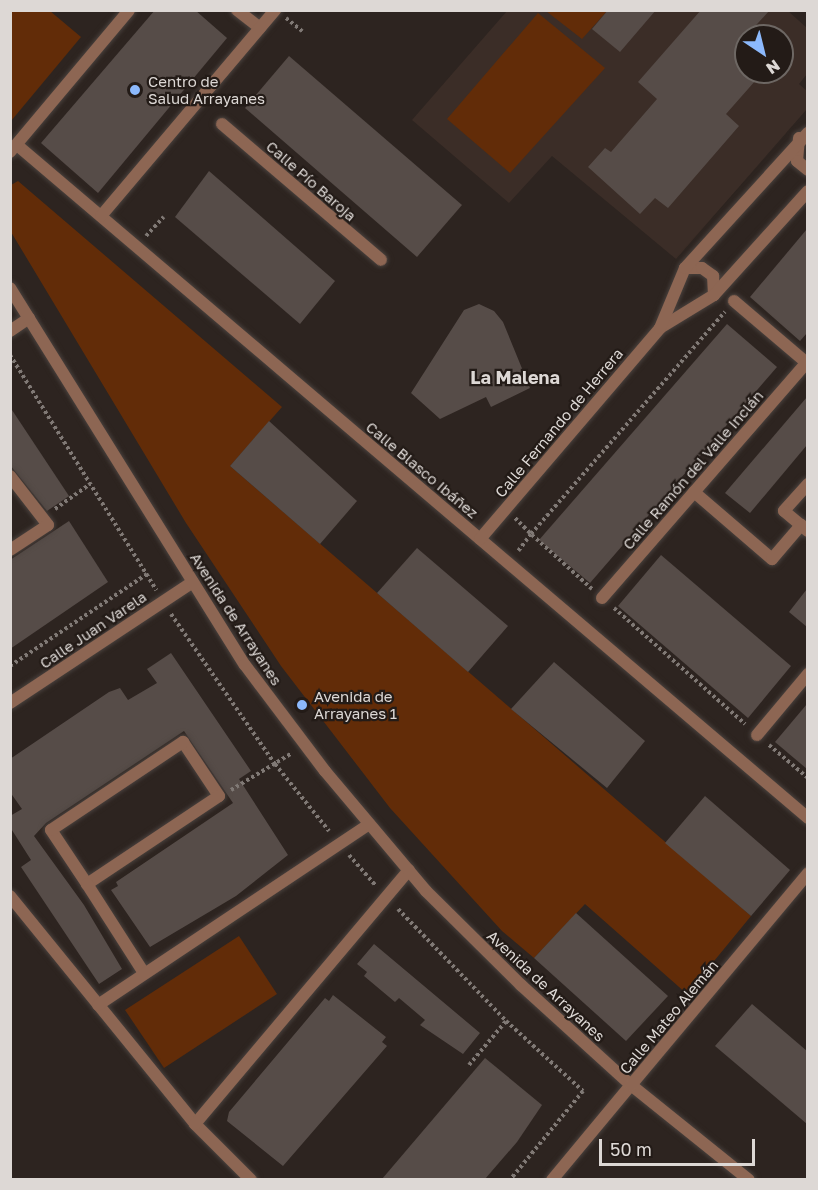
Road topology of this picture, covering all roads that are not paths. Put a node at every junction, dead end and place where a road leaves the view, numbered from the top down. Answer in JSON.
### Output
{"nodes":[{"id":1,"x":129,"y":10,"type":"edge"},
{"id":2,"x":237,"y":10,"type":"edge"},
{"id":3,"x":275,"y":10,"type":"edge"},
{"id":4,"x":260,"y":28,"type":"junction"},
{"id":5,"x":222,"y":124,"type":"dead end"},
{"id":6,"x":803,"y":136,"type":"edge"},
{"id":7,"x":14,"y":148,"type":"edge"},
{"id":8,"x":807,"y":170,"type":"edge"},
{"id":9,"x":807,"y":191,"type":"edge"},
{"id":10,"x":101,"y":216,"type":"junction"},
{"id":11,"x":381,"y":260,"type":"dead end"},
{"id":12,"x":685,"y":268,"type":"junction"},
{"id":13,"x":10,"y":288,"type":"edge"},
{"id":14,"x":714,"y":295,"type":"junction"},
{"id":15,"x":734,"y":301,"type":"dead end"},
{"id":16,"x":29,"y":318,"type":"junction"},
{"id":17,"x":660,"y":327,"type":"junction"},
{"id":18,"x":10,"y":331,"type":"edge"},
{"id":19,"x":807,"y":362,"type":"edge"},
{"id":20,"x":10,"y":476,"type":"edge"},
{"id":21,"x":807,"y":484,"type":"edge"},
{"id":22,"x":694,"y":492,"type":"junction"},
{"id":23,"x":804,"y":528,"type":"edge"},
{"id":24,"x":480,"y":539,"type":"junction"},
{"id":25,"x":10,"y":550,"type":"edge"},
{"id":26,"x":193,"y":582,"type":"junction"},
{"id":27,"x":603,"y":598,"type":"dead end"},
{"id":28,"x":807,"y":674,"type":"edge"},
{"id":29,"x":10,"y":703,"type":"edge"},
{"id":30,"x":757,"y":735,"type":"dead end"},
{"id":31,"x":807,"y":818,"type":"edge"},
{"id":32,"x":369,"y":824,"type":"junction"},
{"id":33,"x":409,"y":870,"type":"junction"},
{"id":34,"x":807,"y":873,"type":"edge"},
{"id":35,"x":87,"y":884,"type":"junction"},
{"id":36,"x":10,"y":896,"type":"edge"},
{"id":37,"x":144,"y":974,"type":"junction"},
{"id":38,"x":98,"y":1005,"type":"junction"},
{"id":39,"x":631,"y":1085,"type":"junction"},
{"id":40,"x":195,"y":1124,"type":"junction"},
{"id":41,"x":251,"y":1179,"type":"edge"},
{"id":42,"x":552,"y":1179,"type":"edge"},
{"id":43,"x":749,"y":1179,"type":"edge"}],
"edges":[{"from":1,"to":7,"type":"street"},
{"from":2,"to":4,"type":"street"},
{"from":3,"to":4,"type":"street"},
{"from":4,"to":10,"type":"street"},
{"from":5,"to":11,"type":"street","name":"Calle Pío Baroja"},
{"from":6,"to":8,"type":"street","name":"Calle Fernando de Herrera"},
{"from":6,"to":12,"type":"street","name":"Calle Fernando de Herrera"},
{"from":7,"to":10,"type":"street","name":"Calle Blasco Ibáñez"},
{"from":9,"to":14,"type":"street","name":"Calle Fernando de Herrera"},
{"from":10,"to":24,"type":"street","name":"Calle Blasco Ibáñez"},
{"from":12,"to":14,"type":"street"},
{"from":12,"to":17,"type":"street","name":"Calle Fernando de Herrera"},
{"from":13,"to":16,"type":"street","name":"Avenida de Arrayanes"},
{"from":14,"to":17,"type":"street","name":"Calle Fernando de Herrera"},
{"from":15,"to":19,"type":"street","name":"Calle Ramón del Valle Inclán"},
{"from":16,"to":18,"type":"street"},
{"from":16,"to":26,"type":"street","name":"Avenida de Arrayanes"},
{"from":17,"to":24,"type":"street","name":"Calle Fernando de Herrera"},
{"from":19,"to":22,"type":"street","name":"Calle Ramón del Valle Inclán"},
{"from":20,"to":25,"type":"street"},
{"from":21,"to":23,"type":"street"},
{"from":22,"to":23,"type":"street"},
{"from":22,"to":27,"type":"street","name":"Calle Ramón del Valle Inclán"},
{"from":24,"to":31,"type":"street","name":"Calle Blasco Ibáñez"},
{"from":26,"to":29,"type":"street","name":"Calle Juan Varela"},
{"from":26,"to":32,"type":"street","name":"Avenida de Arrayanes"},
{"from":28,"to":30,"type":"street"},
{"from":32,"to":33,"type":"street","name":"Avenida de Arrayanes"},
{"from":32,"to":37,"type":"street"},
{"from":33,"to":39,"type":"street","name":"Avenida de Arrayanes"},
{"from":33,"to":40,"type":"street"},
{"from":34,"to":39,"type":"street","name":"Calle Mateo Alemán"},
{"from":35,"to":35,"type":"street"},
{"from":35,"to":37,"type":"street"},
{"from":36,"to":38,"type":"street"},
{"from":37,"to":38,"type":"street"},
{"from":38,"to":40,"type":"street"},
{"from":39,"to":42,"type":"street","name":"Calle Mateo Alemán"},
{"from":39,"to":43,"type":"street","name":"Avenida de Arrayanes"},
{"from":40,"to":41,"type":"street"}]}
